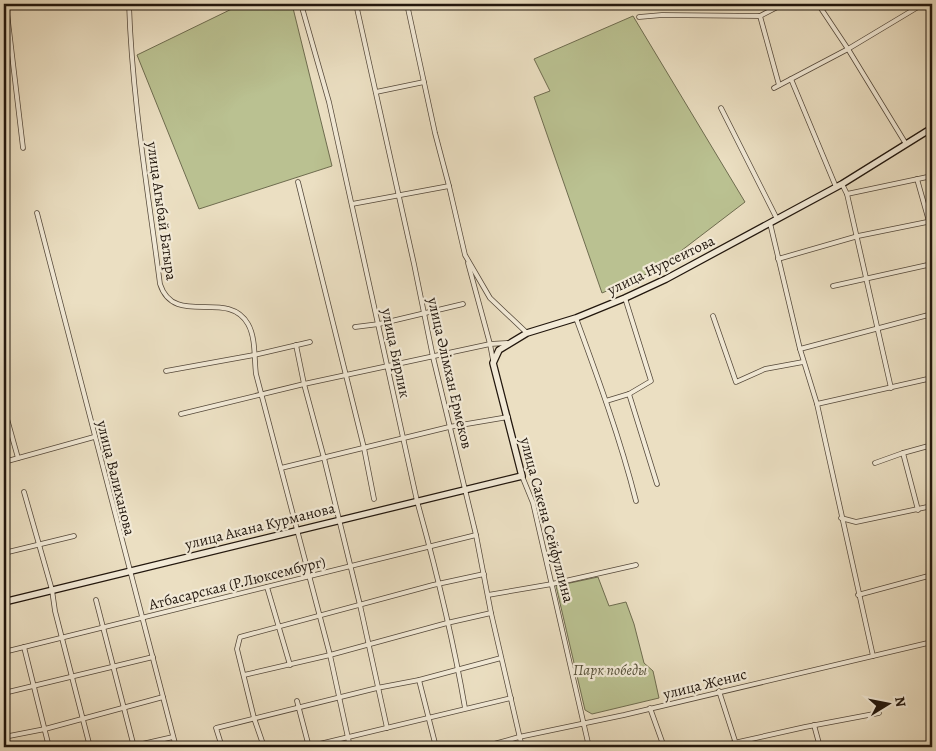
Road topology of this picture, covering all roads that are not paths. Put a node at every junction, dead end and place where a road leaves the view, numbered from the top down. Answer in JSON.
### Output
{"nodes":[{"id":1,"x":6,"y":4,"type":"edge"},
{"id":2,"x":129,"y":4,"type":"edge"},
{"id":3,"x":302,"y":4,"type":"edge"},
{"id":4,"x":356,"y":4,"type":"edge"},
{"id":5,"x":407,"y":4,"type":"edge"},
{"id":6,"x":783,"y":4,"type":"edge"},
{"id":7,"x":818,"y":4,"type":"edge"},
{"id":8,"x":923,"y":4,"type":"edge"},
{"id":9,"x":760,"y":16,"type":"junction"},
{"id":10,"x":638,"y":17,"type":"dead end"},
{"id":11,"x":848,"y":48,"type":"junction"},
{"id":12,"x":791,"y":79,"type":"junction"},
{"id":13,"x":424,"y":82,"type":"junction"},
{"id":14,"x":779,"y":85,"type":"junction"},
{"id":15,"x":774,"y":88,"type":"dead end"},
{"id":16,"x":376,"y":92,"type":"junction"},
{"id":17,"x":720,"y":108,"type":"dead end"},
{"id":18,"x":932,"y":128,"type":"edge"},
{"id":19,"x":906,"y":144,"type":"junction"},
{"id":20,"x":23,"y":148,"type":"dead end"},
{"id":21,"x":932,"y":176,"type":"edge"},
{"id":22,"x":917,"y":179,"type":"junction"},
{"id":23,"x":298,"y":182,"type":"dead end"},
{"id":24,"x":842,"y":184,"type":"junction"},
{"id":25,"x":449,"y":186,"type":"junction"},
{"id":26,"x":836,"y":187,"type":"junction"},
{"id":27,"x":847,"y":194,"type":"junction"},
{"id":28,"x":399,"y":195,"type":"junction"},
{"id":29,"x":352,"y":204,"type":"junction"},
{"id":30,"x":37,"y":213,"type":"dead end"},
{"id":31,"x":777,"y":219,"type":"junction"},
{"id":32,"x":931,"y":221,"type":"edge"},
{"id":33,"x":770,"y":223,"type":"junction"},
{"id":34,"x":932,"y":232,"type":"edge"},
{"id":35,"x":858,"y":236,"type":"junction"},
{"id":36,"x":465,"y":255,"type":"junction"},
{"id":37,"x":778,"y":259,"type":"junction"},
{"id":38,"x":932,"y":264,"type":"edge"},
{"id":39,"x":867,"y":279,"type":"junction"},
{"id":40,"x":832,"y":286,"type":"dead end"},
{"id":41,"x":625,"y":298,"type":"junction"},
{"id":42,"x":463,"y":304,"type":"dead end"},
{"id":43,"x":424,"y":312,"type":"junction"},
{"id":44,"x":932,"y":314,"type":"edge"},
{"id":45,"x":713,"y":316,"type":"dead end"},
{"id":46,"x":576,"y":318,"type":"junction"},
{"id":47,"x":379,"y":324,"type":"junction"},
{"id":48,"x":355,"y":327,"type":"dead end"},
{"id":49,"x":877,"y":328,"type":"junction"},
{"id":50,"x":527,"y":333,"type":"junction"},
{"id":51,"x":310,"y":342,"type":"dead end"},
{"id":52,"x":507,"y":343,"type":"junction"},
{"id":53,"x":490,"y":344,"type":"junction"},
{"id":54,"x":296,"y":345,"type":"junction"},
{"id":55,"x":800,"y":349,"type":"junction"},
{"id":56,"x":254,"y":355,"type":"junction"},
{"id":57,"x":433,"y":357,"type":"junction"},
{"id":58,"x":493,"y":362,"type":"junction"},
{"id":59,"x":803,"y":362,"type":"junction"},
{"id":60,"x":387,"y":366,"type":"junction"},
{"id":61,"x":166,"y":371,"type":"dead end"},
{"id":62,"x":345,"y":376,"type":"junction"},
{"id":63,"x":932,"y":378,"type":"edge"},
{"id":64,"x":304,"y":384,"type":"junction"},
{"id":65,"x":891,"y":388,"type":"junction"},
{"id":66,"x":629,"y":394,"type":"junction"},
{"id":67,"x":261,"y":395,"type":"junction"},
{"id":68,"x":606,"y":401,"type":"junction"},
{"id":69,"x":817,"y":404,"type":"junction"},
{"id":70,"x":4,"y":408,"type":"edge"},
{"id":71,"x":181,"y":414,"type":"dead end"},
{"id":72,"x":508,"y":417,"type":"junction"},
{"id":73,"x":6,"y":425,"type":"edge"},
{"id":74,"x":449,"y":427,"type":"junction"},
{"id":75,"x":94,"y":437,"type":"junction"},
{"id":76,"x":404,"y":438,"type":"junction"},
{"id":77,"x":932,"y":445,"type":"edge"},
{"id":78,"x":364,"y":448,"type":"junction"},
{"id":79,"x":903,"y":453,"type":"junction"},
{"id":80,"x":18,"y":458,"type":"junction"},
{"id":81,"x":324,"y":458,"type":"junction"},
{"id":82,"x":4,"y":462,"type":"edge"},
{"id":83,"x":875,"y":463,"type":"dead end"},
{"id":84,"x":281,"y":468,"type":"junction"},
{"id":85,"x":522,"y":476,"type":"junction"},
{"id":86,"x":657,"y":484,"type":"dead end"},
{"id":87,"x":465,"y":490,"type":"junction"},
{"id":88,"x":24,"y":492,"type":"dead end"},
{"id":89,"x":374,"y":499,"type":"dead end"},
{"id":90,"x":417,"y":501,"type":"junction"},
{"id":91,"x":636,"y":501,"type":"dead end"},
{"id":92,"x":932,"y":506,"type":"edge"},
{"id":93,"x":918,"y":510,"type":"junction"},
{"id":94,"x":841,"y":518,"type":"junction"},
{"id":95,"x":339,"y":520,"type":"junction"},
{"id":96,"x":297,"y":530,"type":"junction"},
{"id":97,"x":476,"y":535,"type":"junction"},
{"id":98,"x":74,"y":536,"type":"dead end"},
{"id":99,"x":39,"y":545,"type":"junction"},
{"id":100,"x":430,"y":546,"type":"junction"},
{"id":101,"x":4,"y":553,"type":"edge"},
{"id":102,"x":636,"y":565,"type":"dead end"},
{"id":103,"x":350,"y":566,"type":"junction"},
{"id":104,"x":129,"y":572,"type":"junction"},
{"id":105,"x":484,"y":574,"type":"junction"},
{"id":106,"x":932,"y":575,"type":"edge"},
{"id":107,"x":310,"y":576,"type":"junction"},
{"id":108,"x":438,"y":584,"type":"junction"},
{"id":109,"x":552,"y":584,"type":"junction"},
{"id":110,"x":266,"y":587,"type":"junction"},
{"id":111,"x":52,"y":590,"type":"junction"},
{"id":112,"x":488,"y":595,"type":"junction"},
{"id":113,"x":858,"y":595,"type":"junction"},
{"id":114,"x":96,"y":600,"type":"dead end"},
{"id":115,"x":4,"y":602,"type":"edge"},
{"id":116,"x":360,"y":605,"type":"junction"},
{"id":117,"x":491,"y":613,"type":"junction"},
{"id":118,"x":319,"y":615,"type":"junction"},
{"id":119,"x":142,"y":618,"type":"junction"},
{"id":120,"x":447,"y":623,"type":"junction"},
{"id":121,"x":278,"y":626,"type":"junction"},
{"id":122,"x":103,"y":627,"type":"junction"},
{"id":123,"x":62,"y":638,"type":"junction"},
{"id":124,"x":932,"y":642,"type":"edge"},
{"id":125,"x":369,"y":645,"type":"junction"},
{"id":126,"x":24,"y":647,"type":"junction"},
{"id":127,"x":4,"y":652,"type":"edge"},
{"id":128,"x":330,"y":656,"type":"junction"},
{"id":129,"x":872,"y":656,"type":"junction"},
{"id":130,"x":153,"y":657,"type":"junction"},
{"id":131,"x":501,"y":658,"type":"junction"},
{"id":132,"x":290,"y":665,"type":"junction"},
{"id":133,"x":113,"y":666,"type":"junction"},
{"id":134,"x":458,"y":669,"type":"junction"},
{"id":135,"x":244,"y":675,"type":"junction"},
{"id":136,"x":73,"y":677,"type":"junction"},
{"id":137,"x":419,"y":680,"type":"junction"},
{"id":138,"x":34,"y":685,"type":"junction"},
{"id":139,"x":377,"y":688,"type":"junction"},
{"id":140,"x":719,"y":691,"type":"junction"},
{"id":141,"x":4,"y":693,"type":"edge"},
{"id":142,"x":338,"y":697,"type":"junction"},
{"id":143,"x":163,"y":698,"type":"junction"},
{"id":144,"x":511,"y":698,"type":"junction"},
{"id":145,"x":297,"y":701,"type":"dead end"},
{"id":146,"x":124,"y":707,"type":"junction"},
{"id":147,"x":299,"y":707,"type":"junction"},
{"id":148,"x":465,"y":708,"type":"junction"},
{"id":149,"x":650,"y":708,"type":"junction"},
{"id":150,"x":878,"y":713,"type":"dead end"},
{"id":151,"x":83,"y":718,"type":"junction"},
{"id":152,"x":254,"y":718,"type":"junction"},
{"id":153,"x":429,"y":718,"type":"junction"},
{"id":154,"x":584,"y":724,"type":"junction"},
{"id":155,"x":814,"y":725,"type":"junction"},
{"id":156,"x":44,"y":728,"type":"junction"},
{"id":157,"x":387,"y":728,"type":"junction"},
{"id":158,"x":4,"y":729,"type":"edge"},
{"id":159,"x":5,"y":737,"type":"edge"},
{"id":160,"x":173,"y":737,"type":"junction"},
{"id":161,"x":520,"y":737,"type":"junction"},
{"id":162,"x":347,"y":738,"type":"junction"},
{"id":163,"x":736,"y":745,"type":"edge"},
{"id":164,"x":8,"y":747,"type":"edge"},
{"id":165,"x":49,"y":747,"type":"edge"},
{"id":166,"x":90,"y":747,"type":"edge"},
{"id":167,"x":132,"y":747,"type":"edge"},
{"id":168,"x":176,"y":747,"type":"edge"},
{"id":169,"x":222,"y":747,"type":"edge"},
{"id":170,"x":264,"y":747,"type":"edge"},
{"id":171,"x":308,"y":747,"type":"edge"},
{"id":172,"x":350,"y":747,"type":"edge"},
{"id":173,"x":436,"y":747,"type":"edge"},
{"id":174,"x":483,"y":747,"type":"edge"},
{"id":175,"x":522,"y":747,"type":"edge"},
{"id":176,"x":588,"y":747,"type":"edge"},
{"id":177,"x":664,"y":747,"type":"edge"},
{"id":178,"x":716,"y":747,"type":"edge"},
{"id":179,"x":820,"y":747,"type":"edge"}],
"edges":[{"from":1,"to":20,"type":"street"},
{"from":2,"to":56,"type":"street","name":"улица Агыбай Батыра"},
{"from":3,"to":29,"type":"street","name":"улица Бирлик"},
{"from":4,"to":16,"type":"street","name":"улица Әлімхан Ермеков"},
{"from":5,"to":13,"type":"street"},
{"from":6,"to":9,"type":"street"},
{"from":7,"to":11,"type":"street"},
{"from":8,"to":11,"type":"street"},
{"from":9,"to":10,"type":"street"},
{"from":9,"to":14,"type":"street"},
{"from":11,"to":12,"type":"street"},
{"from":11,"to":19,"type":"street"},
{"from":12,"to":14,"type":"street"},
{"from":12,"to":26,"type":"street"},
{"from":13,"to":16,"type":"street"},
{"from":13,"to":25,"type":"street"},
{"from":14,"to":15,"type":"street"},
{"from":16,"to":28,"type":"street","name":"улица Әлімхан Ермеков"},
{"from":17,"to":31,"type":"street"},
{"from":18,"to":19,"type":"main road","name":"улица Нурсеитова"},
{"from":19,"to":24,"type":"main road","name":"улица Нурсеитова"},
{"from":21,"to":22,"type":"street"},
{"from":22,"to":27,"type":"street"},
{"from":22,"to":32,"type":"street"},
{"from":23,"to":62,"type":"street"},
{"from":24,"to":26,"type":"main road","name":"улица Нурсеитова"},
{"from":24,"to":27,"type":"street"},
{"from":25,"to":28,"type":"street"},
{"from":25,"to":36,"type":"street"},
{"from":26,"to":31,"type":"main road","name":"улица Нурсеитова"},
{"from":27,"to":35,"type":"street"},
{"from":28,"to":29,"type":"street"},
{"from":28,"to":43,"type":"street","name":"улица Әлімхан Ермеков"},
{"from":29,"to":47,"type":"street","name":"улица Бирлик"},
{"from":30,"to":75,"type":"street","name":"улица Валиханова"},
{"from":31,"to":33,"type":"main road","name":"улица Нурсеитова"},
{"from":32,"to":34,"type":"street"},
{"from":32,"to":35,"type":"street"},
{"from":33,"to":37,"type":"street"},
{"from":33,"to":41,"type":"main road","name":"улица Нурсеитова"},
{"from":35,"to":37,"type":"street"},
{"from":35,"to":39,"type":"street"},
{"from":36,"to":50,"type":"street"},
{"from":36,"to":53,"type":"street","name":"улица Сакена Сейфуллина"},
{"from":37,"to":55,"type":"street"},
{"from":38,"to":39,"type":"street"},
{"from":39,"to":40,"type":"street"},
{"from":39,"to":49,"type":"street"},
{"from":41,"to":46,"type":"main road","name":"улица Нурсеитова"},
{"from":41,"to":66,"type":"street"},
{"from":42,"to":43,"type":"street"},
{"from":43,"to":47,"type":"street"},
{"from":43,"to":57,"type":"street","name":"улица Әлімхан Ермеков"},
{"from":44,"to":49,"type":"street"},
{"from":45,"to":59,"type":"street"},
{"from":46,"to":50,"type":"main road","name":"улица Нурсеитова"},
{"from":46,"to":68,"type":"street"},
{"from":47,"to":48,"type":"street"},
{"from":47,"to":60,"type":"street","name":"улица Бирлик"},
{"from":49,"to":55,"type":"street"},
{"from":49,"to":65,"type":"street"},
{"from":50,"to":52,"type":"main road","name":"улица Нурсеитова"},
{"from":51,"to":54,"type":"street"},
{"from":52,"to":53,"type":"street"},
{"from":52,"to":58,"type":"main road","name":"улица Нурсеитова"},
{"from":53,"to":57,"type":"street"},
{"from":53,"to":58,"type":"street","name":"улица Сакена Сейфуллина"},
{"from":54,"to":56,"type":"street"},
{"from":54,"to":64,"type":"street"},
{"from":55,"to":59,"type":"street"},
{"from":56,"to":61,"type":"street"},
{"from":56,"to":67,"type":"street","name":"улица Агыбай Батыра"},
{"from":57,"to":60,"type":"street"},
{"from":57,"to":74,"type":"street","name":"улица Әлімхан Ермеков"},
{"from":58,"to":72,"type":"main road","name":"улица Сакена Сейфуллина"},
{"from":59,"to":69,"type":"street"},
{"from":60,"to":62,"type":"street"},
{"from":60,"to":76,"type":"street","name":"улица Бирлик"},
{"from":62,"to":64,"type":"street"},
{"from":62,"to":78,"type":"street"},
{"from":63,"to":65,"type":"street"},
{"from":64,"to":67,"type":"street"},
{"from":64,"to":81,"type":"street"},
{"from":65,"to":69,"type":"street"},
{"from":66,"to":68,"type":"street"},
{"from":66,"to":86,"type":"street"},
{"from":67,"to":71,"type":"street"},
{"from":67,"to":84,"type":"street","name":"улица Агыбай Батыра"},
{"from":68,"to":91,"type":"street"},
{"from":69,"to":94,"type":"street"},
{"from":70,"to":73,"type":"street"},
{"from":72,"to":74,"type":"street"},
{"from":72,"to":85,"type":"main road","name":"улица Сакена Сейфуллина"},
{"from":73,"to":80,"type":"street"},
{"from":74,"to":76,"type":"street"},
{"from":74,"to":87,"type":"street","name":"улица Әлімхан Ермеков"},
{"from":75,"to":80,"type":"street"},
{"from":75,"to":104,"type":"street","name":"улица Валиханова"},
{"from":76,"to":78,"type":"street"},
{"from":76,"to":90,"type":"street","name":"улица Бирлик"},
{"from":77,"to":79,"type":"street"},
{"from":78,"to":81,"type":"street"},
{"from":78,"to":89,"type":"street"},
{"from":79,"to":83,"type":"street"},
{"from":79,"to":93,"type":"street"},
{"from":80,"to":82,"type":"street"},
{"from":81,"to":84,"type":"street"},
{"from":81,"to":95,"type":"street"},
{"from":84,"to":96,"type":"street","name":"улица Агыбай Батыра"},
{"from":85,"to":87,"type":"main road","name":"улица Акана Курманова"},
{"from":85,"to":109,"type":"street","name":"улица Сакена Сейфуллина"},
{"from":87,"to":90,"type":"main road","name":"улица Акана Курманова"},
{"from":87,"to":97,"type":"street","name":"улица Әлімхан Ермеков"},
{"from":88,"to":99,"type":"street"},
{"from":90,"to":95,"type":"main road","name":"улица Акана Курманова"},
{"from":90,"to":100,"type":"street","name":"улица Бирлик"},
{"from":92,"to":93,"type":"street"},
{"from":93,"to":94,"type":"street"},
{"from":94,"to":113,"type":"street"},
{"from":95,"to":96,"type":"main road","name":"улица Акана Курманова"},
{"from":95,"to":103,"type":"street"},
{"from":96,"to":104,"type":"main road","name":"улица Акана Курманова"},
{"from":96,"to":107,"type":"street","name":"улица Агыбай Батыра"},
{"from":97,"to":100,"type":"street","name":"Атбасарская (Р.Люксембург)"},
{"from":97,"to":105,"type":"street","name":"улица Әлімхан Ермеков"},
{"from":98,"to":99,"type":"street"},
{"from":99,"to":101,"type":"street"},
{"from":99,"to":111,"type":"street"},
{"from":100,"to":103,"type":"street","name":"Атбасарская (Р.Люксембург)"},
{"from":100,"to":108,"type":"street","name":"улица Бирлик"},
{"from":102,"to":109,"type":"street"},
{"from":103,"to":107,"type":"street","name":"Атбасарская (Р.Люксембург)"},
{"from":103,"to":116,"type":"street"},
{"from":104,"to":111,"type":"main road","name":"улица Акана Курманова"},
{"from":104,"to":119,"type":"street","name":"улица Валиханова"},
{"from":105,"to":108,"type":"street"},
{"from":105,"to":112,"type":"street","name":"улица Әлімхан Ермеков"},
{"from":106,"to":113,"type":"street"},
{"from":107,"to":110,"type":"street","name":"Атбасарская (Р.Люксембург)"},
{"from":107,"to":118,"type":"street","name":"улица Агыбай Батыра"},
{"from":108,"to":116,"type":"street"},
{"from":108,"to":120,"type":"street","name":"улица Бирлик"},
{"from":109,"to":112,"type":"street"},
{"from":109,"to":154,"type":"street","name":"улица Сакена Сейфуллина"},
{"from":110,"to":119,"type":"street","name":"Атбасарская (Р.Люксембург)"},
{"from":110,"to":121,"type":"street"},
{"from":111,"to":115,"type":"main road","name":"улица Акана Курманова"},
{"from":111,"to":123,"type":"street"},
{"from":112,"to":117,"type":"street","name":"улица Әлімхан Ермеков"},
{"from":113,"to":129,"type":"street"},
{"from":114,"to":122,"type":"street"},
{"from":116,"to":118,"type":"street"},
{"from":116,"to":125,"type":"street"},
{"from":117,"to":120,"type":"street"},
{"from":117,"to":131,"type":"street","name":"улица Әлімхан Ермеков"},
{"from":118,"to":121,"type":"street"},
{"from":118,"to":128,"type":"street","name":"улица Агыбай Батыра"},
{"from":119,"to":122,"type":"street","name":"Атбасарская (Р.Люксембург)"},
{"from":119,"to":130,"type":"street","name":"улица Валиханова"},
{"from":120,"to":125,"type":"street"},
{"from":120,"to":134,"type":"street","name":"улица Бирлик"},
{"from":121,"to":132,"type":"street"},
{"from":121,"to":135,"type":"street"},
{"from":122,"to":123,"type":"street","name":"Атбасарская (Р.Люксембург)"},
{"from":122,"to":133,"type":"street"},
{"from":123,"to":126,"type":"street","name":"Атбасарская (Р.Люксембург)"},
{"from":123,"to":136,"type":"street"},
{"from":124,"to":129,"type":"street","name":"улица Женис"},
{"from":125,"to":128,"type":"street"},
{"from":125,"to":139,"type":"street"},
{"from":126,"to":127,"type":"street","name":"Атбасарская (Р.Люксембург)"},
{"from":126,"to":138,"type":"street"},
{"from":128,"to":132,"type":"street"},
{"from":128,"to":142,"type":"street","name":"улица Агыбай Батыра"},
{"from":129,"to":140,"type":"street","name":"улица Женис"},
{"from":130,"to":133,"type":"street"},
{"from":130,"to":143,"type":"street","name":"улица Валиханова"},
{"from":131,"to":134,"type":"street"},
{"from":131,"to":144,"type":"street","name":"улица Әлімхан Ермеков"},
{"from":132,"to":135,"type":"street"},
{"from":133,"to":136,"type":"street"},
{"from":133,"to":146,"type":"street"},
{"from":134,"to":137,"type":"street"},
{"from":134,"to":148,"type":"street","name":"улица Бирлик"},
{"from":135,"to":152,"type":"street"},
{"from":136,"to":138,"type":"street"},
{"from":136,"to":151,"type":"street"},
{"from":137,"to":139,"type":"street"},
{"from":137,"to":153,"type":"street"},
{"from":138,"to":141,"type":"street"},
{"from":138,"to":156,"type":"street"},
{"from":139,"to":142,"type":"street"},
{"from":139,"to":157,"type":"street"},
{"from":140,"to":149,"type":"street","name":"улица Женис"},
{"from":140,"to":163,"type":"street"},
{"from":142,"to":147,"type":"street"},
{"from":142,"to":162,"type":"street","name":"улица Агыбай Батыра"},
{"from":143,"to":146,"type":"street"},
{"from":143,"to":160,"type":"street","name":"улица Валиханова"},
{"from":144,"to":148,"type":"street"},
{"from":144,"to":161,"type":"street","name":"улица Әлімхан Ермеков"},
{"from":145,"to":147,"type":"street"},
{"from":146,"to":151,"type":"street"},
{"from":146,"to":167,"type":"street"},
{"from":147,"to":152,"type":"street"},
{"from":147,"to":171,"type":"street"},
{"from":148,"to":153,"type":"street"},
{"from":149,"to":154,"type":"street","name":"улица Женис"},
{"from":149,"to":177,"type":"street"},
{"from":150,"to":155,"type":"street"},
{"from":151,"to":156,"type":"street"},
{"from":151,"to":166,"type":"street"},
{"from":152,"to":169,"type":"street"},
{"from":152,"to":170,"type":"street"},
{"from":153,"to":157,"type":"street"},
{"from":153,"to":173,"type":"street"},
{"from":154,"to":161,"type":"street","name":"улица Женис"},
{"from":154,"to":176,"type":"street","name":"улица Сакена Сейфуллина"},
{"from":155,"to":163,"type":"street"},
{"from":155,"to":179,"type":"street"},
{"from":156,"to":159,"type":"street"},
{"from":156,"to":165,"type":"street"},
{"from":157,"to":162,"type":"street"},
{"from":158,"to":159,"type":"street"},
{"from":159,"to":164,"type":"street"},
{"from":160,"to":167,"type":"street"},
{"from":160,"to":168,"type":"street","name":"улица Валиханова"},
{"from":161,"to":174,"type":"street","name":"улица Женис"},
{"from":161,"to":175,"type":"street","name":"улица Әлімхан Ермеков"},
{"from":162,"to":171,"type":"street"},
{"from":162,"to":172,"type":"street","name":"улица Агыбай Батыра"},
{"from":163,"to":178,"type":"street"}]}
